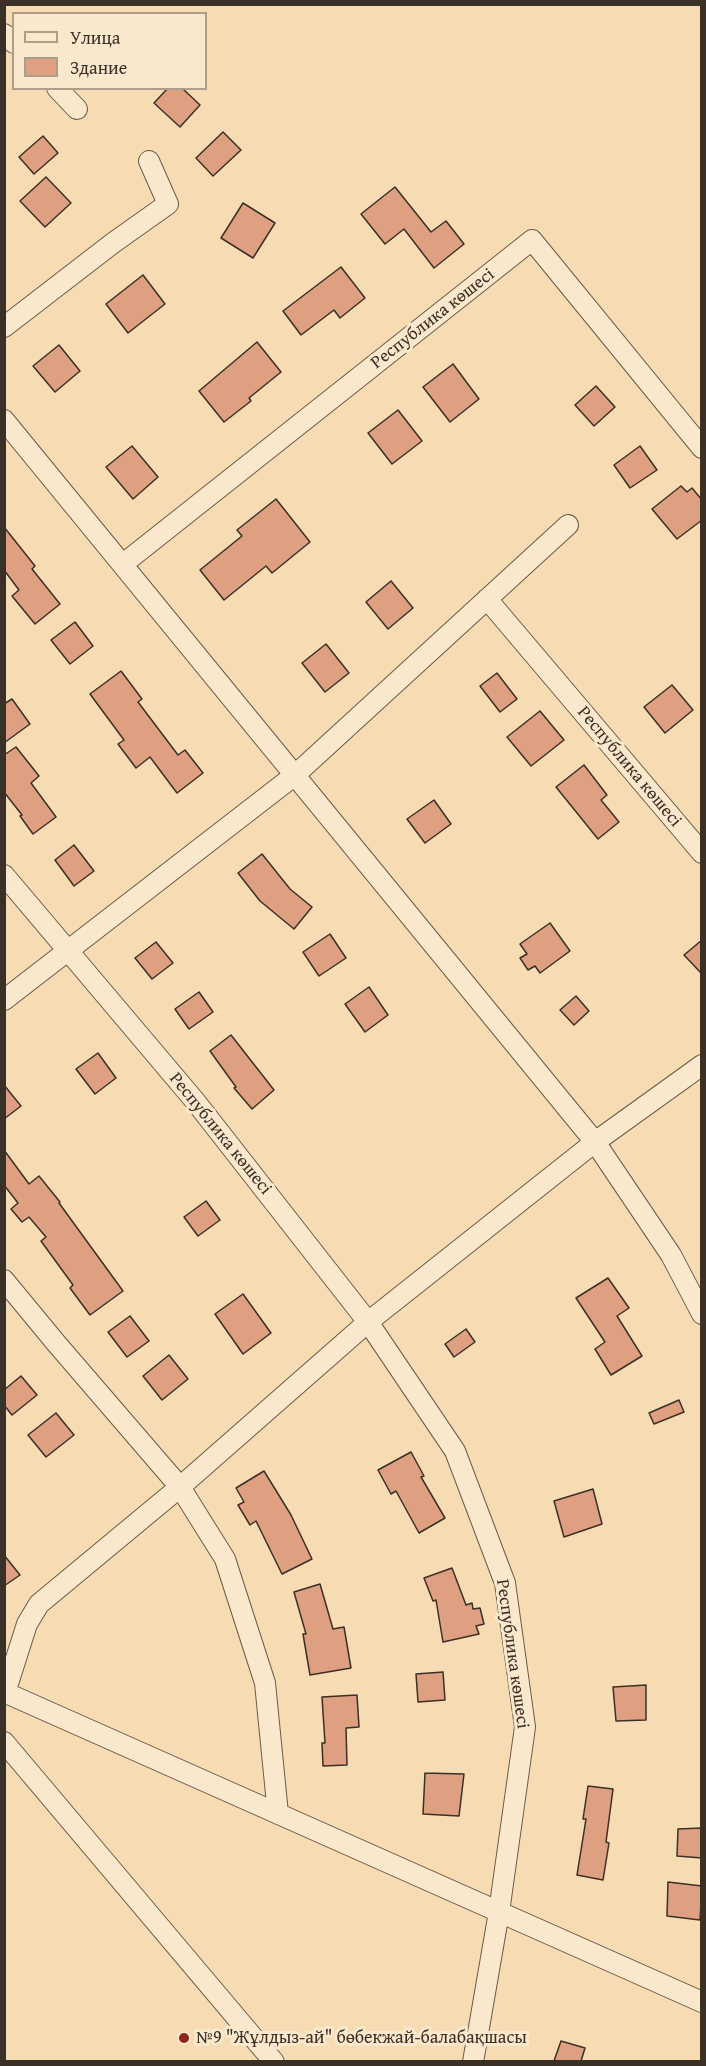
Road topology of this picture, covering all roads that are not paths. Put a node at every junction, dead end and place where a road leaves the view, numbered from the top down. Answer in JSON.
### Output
{"nodes":[{"id":1,"x":59,"y":90,"type":"edge"},
{"id":2,"x":77,"y":109,"type":"dead end"},
{"id":3,"x":149,"y":161,"type":"dead end"},
{"id":4,"x":4,"y":327,"type":"edge"},
{"id":5,"x":4,"y":420,"type":"edge"},
{"id":6,"x":702,"y":448,"type":"edge"},
{"id":7,"x":568,"y":525,"type":"dead end"},
{"id":8,"x":123,"y":564,"type":"junction"},
{"id":9,"x":487,"y":599,"type":"junction"},
{"id":10,"x":295,"y":776,"type":"junction"},
{"id":11,"x":702,"y":853,"type":"edge"},
{"id":12,"x":4,"y":875,"type":"edge"},
{"id":13,"x":68,"y":950,"type":"junction"},
{"id":14,"x":4,"y":1000,"type":"edge"},
{"id":15,"x":702,"y":1065,"type":"edge"},
{"id":16,"x":595,"y":1142,"type":"junction"},
{"id":17,"x":4,"y":1280,"type":"edge"},
{"id":18,"x":702,"y":1314,"type":"edge"},
{"id":19,"x":368,"y":1322,"type":"junction"},
{"id":20,"x":180,"y":1487,"type":"junction"},
{"id":21,"x":5,"y":1692,"type":"edge"},
{"id":22,"x":4,"y":1742,"type":"edge"},
{"id":23,"x":278,"y":1814,"type":"junction"},
{"id":24,"x":499,"y":1912,"type":"junction"},
{"id":25,"x":702,"y":2002,"type":"edge"},
{"id":26,"x":274,"y":2061,"type":"edge"},
{"id":27,"x":472,"y":2061,"type":"edge"}],
"edges":[{"from":1,"to":2,"type":"street"},
{"from":3,"to":4,"type":"street"},
{"from":5,"to":8,"type":"street"},
{"from":6,"to":8,"type":"street","name":"Республика көшесі"},
{"from":7,"to":9,"type":"street"},
{"from":8,"to":10,"type":"street"},
{"from":9,"to":10,"type":"street"},
{"from":9,"to":11,"type":"street","name":"Республика көшесі"},
{"from":10,"to":13,"type":"street"},
{"from":10,"to":16,"type":"street"},
{"from":12,"to":13,"type":"street","name":"Республика көшесі"},
{"from":13,"to":14,"type":"street"},
{"from":13,"to":19,"type":"street","name":"Республика көшесі"},
{"from":15,"to":16,"type":"street"},
{"from":16,"to":18,"type":"street"},
{"from":16,"to":19,"type":"street"},
{"from":17,"to":20,"type":"street"},
{"from":19,"to":20,"type":"street"},
{"from":19,"to":24,"type":"street","name":"Республика көшесі"},
{"from":20,"to":21,"type":"street"},
{"from":20,"to":23,"type":"street"},
{"from":21,"to":23,"type":"street"},
{"from":22,"to":26,"type":"street"},
{"from":23,"to":24,"type":"street"},
{"from":24,"to":25,"type":"street"},
{"from":24,"to":27,"type":"street","name":"Республика көшесі"}]}
